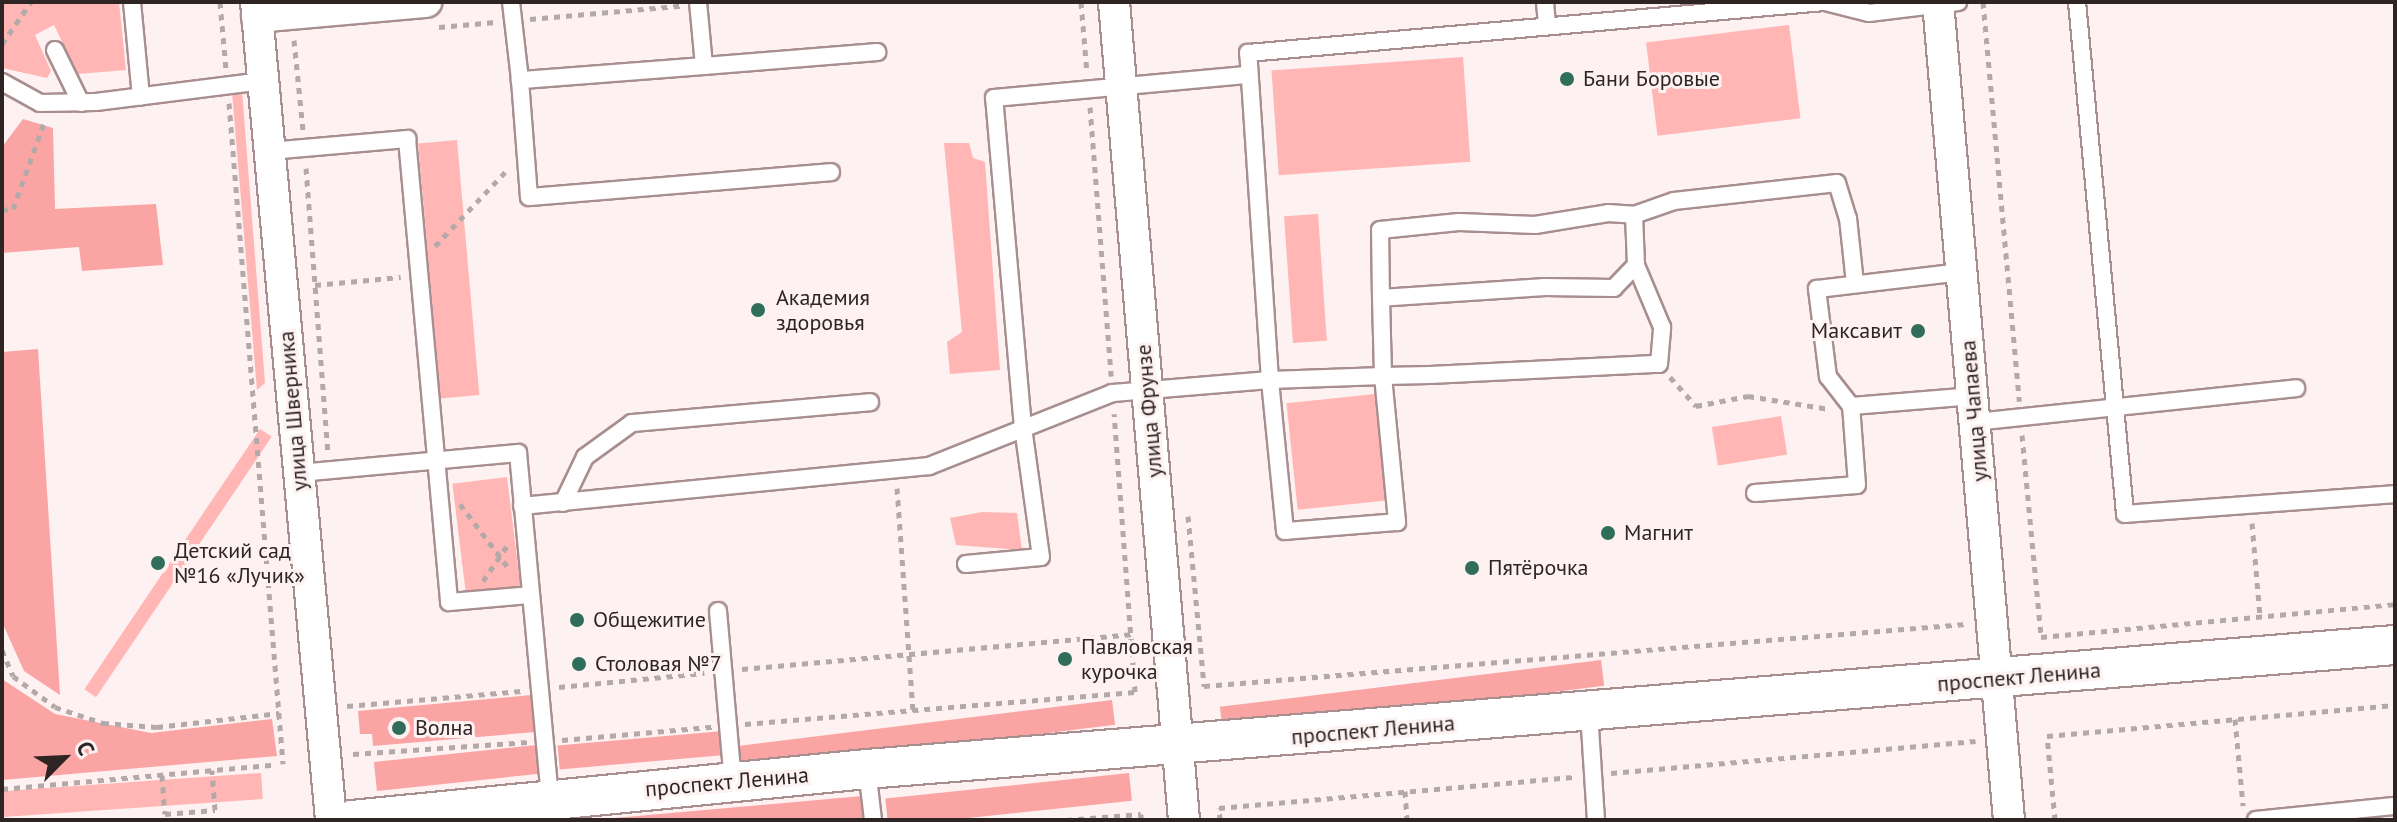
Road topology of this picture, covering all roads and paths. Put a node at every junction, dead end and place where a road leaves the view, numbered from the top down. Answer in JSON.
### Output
{"nodes":[{"id":1,"x":31,"y":2,"type":"edge"},
{"id":2,"x":132,"y":2,"type":"edge"},
{"id":3,"x":220,"y":2,"type":"edge"},
{"id":4,"x":426,"y":2,"type":"edge"},
{"id":5,"x":511,"y":2,"type":"edge"},
{"id":6,"x":698,"y":2,"type":"edge"},
{"id":7,"x":1081,"y":2,"type":"edge"},
{"id":8,"x":1114,"y":2,"type":"edge"},
{"id":9,"x":1545,"y":2,"type":"edge"},
{"id":10,"x":1825,"y":2,"type":"edge"},
{"id":11,"x":1983,"y":2,"type":"edge"},
{"id":12,"x":2077,"y":2,"type":"edge"},
{"id":13,"x":1945,"y":3,"type":"edge"},
{"id":14,"x":256,"y":10,"type":"edge"},
{"id":15,"x":1547,"y":26,"type":"junction"},
{"id":16,"x":294,"y":32,"type":"dead end"},
{"id":17,"x":2,"y":44,"type":"edge"},
{"id":18,"x":55,"y":50,"type":"dead end"},
{"id":19,"x":877,"y":52,"type":"dead end"},
{"id":20,"x":704,"y":66,"type":"junction"},
{"id":21,"x":1249,"y":75,"type":"junction"},
{"id":22,"x":520,"y":80,"type":"junction"},
{"id":23,"x":263,"y":81,"type":"junction"},
{"id":24,"x":2,"y":82,"type":"edge"},
{"id":25,"x":227,"y":86,"type":"junction"},
{"id":26,"x":1121,"y":86,"type":"junction"},
{"id":27,"x":1088,"y":89,"type":"junction"},
{"id":28,"x":141,"y":97,"type":"junction"},
{"id":29,"x":51,"y":103,"type":"junction"},
{"id":30,"x":81,"y":103,"type":"junction"},
{"id":31,"x":304,"y":147,"type":"junction"},
{"id":32,"x":269,"y":151,"type":"junction"},
{"id":33,"x":525,"y":151,"type":"junction"},
{"id":34,"x":831,"y":172,"type":"dead end"},
{"id":35,"x":2,"y":210,"type":"edge"},
{"id":36,"x":1634,"y":215,"type":"junction"},
{"id":37,"x":1636,"y":265,"type":"junction"},
{"id":38,"x":419,"y":270,"type":"junction"},
{"id":39,"x":1962,"y":272,"type":"junction"},
{"id":40,"x":1855,"y":284,"type":"junction"},
{"id":41,"x":315,"y":285,"type":"junction"},
{"id":42,"x":1381,"y":298,"type":"junction"},
{"id":43,"x":1659,"y":364,"type":"junction"},
{"id":44,"x":1383,"y":376,"type":"junction"},
{"id":45,"x":1270,"y":380,"type":"junction"},
{"id":46,"x":1147,"y":388,"type":"junction"},
{"id":47,"x":2296,"y":388,"type":"dead end"},
{"id":48,"x":1112,"y":393,"type":"junction"},
{"id":49,"x":870,"y":402,"type":"dead end"},
{"id":50,"x":1851,"y":406,"type":"junction"},
{"id":51,"x":2117,"y":407,"type":"junction"},
{"id":52,"x":1973,"y":409,"type":"junction"},
{"id":53,"x":2020,"y":417,"type":"junction"},
{"id":54,"x":1023,"y":428,"type":"junction"},
{"id":55,"x":437,"y":467,"type":"junction"},
{"id":56,"x":329,"y":470,"type":"junction"},
{"id":57,"x":896,"y":471,"type":"junction"},
{"id":58,"x":299,"y":473,"type":"junction"},
{"id":59,"x":1755,"y":493,"type":"dead end"},
{"id":60,"x":2395,"y":494,"type":"edge"},
{"id":61,"x":563,"y":503,"type":"junction"},
{"id":62,"x":2250,"y":506,"type":"junction"},
{"id":63,"x":523,"y":512,"type":"junction"},
{"id":64,"x":501,"y":558,"type":"junction"},
{"id":65,"x":966,"y":564,"type":"dead end"},
{"id":66,"x":530,"y":595,"type":"junction"},
{"id":67,"x":468,"y":601,"type":"junction"},
{"id":68,"x":2395,"y":604,"type":"edge"},
{"id":69,"x":718,"y":611,"type":"dead end"},
{"id":70,"x":2260,"y":617,"type":"junction"},
{"id":71,"x":1966,"y":624,"type":"dead end"},
{"id":72,"x":2395,"y":645,"type":"edge"},
{"id":73,"x":2,"y":650,"type":"edge"},
{"id":74,"x":1996,"y":679,"type":"junction"},
{"id":75,"x":1204,"y":686,"type":"dead end"},
{"id":76,"x":346,"y":690,"type":"dead end"},
{"id":77,"x":1135,"y":692,"type":"dead end"},
{"id":78,"x":2395,"y":705,"type":"edge"},
{"id":79,"x":913,"y":710,"type":"dead end"},
{"id":80,"x":1589,"y":712,"type":"junction"},
{"id":81,"x":279,"y":713,"type":"junction"},
{"id":82,"x":348,"y":718,"type":"dead end"},
{"id":83,"x":2235,"y":719,"type":"junction"},
{"id":84,"x":352,"y":744,"type":"dead end"},
{"id":85,"x":1178,"y":745,"type":"junction"},
{"id":86,"x":353,"y":756,"type":"dead end"},
{"id":87,"x":283,"y":764,"type":"dead end"},
{"id":88,"x":273,"y":765,"type":"dead end"},
{"id":89,"x":867,"y":769,"type":"junction"},
{"id":90,"x":212,"y":770,"type":"junction"},
{"id":91,"x":162,"y":775,"type":"junction"},
{"id":92,"x":733,"y":781,"type":"junction"},
{"id":93,"x":2,"y":789,"type":"edge"},
{"id":94,"x":1405,"y":791,"type":"dead end"},
{"id":95,"x":550,"y":799,"type":"junction"},
{"id":96,"x":2395,"y":806,"type":"edge"},
{"id":97,"x":1219,"y":808,"type":"dead end"},
{"id":98,"x":331,"y":820,"type":"edge"},
{"id":99,"x":352,"y":820,"type":"edge"},
{"id":100,"x":873,"y":820,"type":"edge"},
{"id":101,"x":1066,"y":820,"type":"edge"},
{"id":102,"x":1141,"y":820,"type":"edge"},
{"id":103,"x":1184,"y":820,"type":"edge"},
{"id":104,"x":1220,"y":820,"type":"edge"},
{"id":105,"x":1407,"y":820,"type":"edge"},
{"id":106,"x":1596,"y":820,"type":"edge"},
{"id":107,"x":2009,"y":820,"type":"edge"},
{"id":108,"x":2055,"y":820,"type":"edge"},
{"id":109,"x":2244,"y":820,"type":"edge"},
{"id":110,"x":2256,"y":820,"type":"edge"}],
"edges":[{"from":1,"to":17,"type":"path"},
{"from":2,"to":28,"type":"lane"},
{"from":3,"to":25,"type":"path"},
{"from":4,"to":14,"type":"street"},
{"from":5,"to":22,"type":"lane"},
{"from":6,"to":20,"type":"lane"},
{"from":7,"to":27,"type":"path"},
{"from":8,"to":26,"type":"street","name":"улица Фрунзе"},
{"from":9,"to":15,"type":"lane"},
{"from":10,"to":13,"type":"lane"},
{"from":10,"to":15,"type":"lane"},
{"from":11,"to":53,"type":"path"},
{"from":12,"to":51,"type":"lane"},
{"from":13,"to":39,"type":"street","name":"улица Чапаева"},
{"from":14,"to":23,"type":"street","name":"улица Шверника"},
{"from":15,"to":21,"type":"lane"},
{"from":16,"to":31,"type":"path"},
{"from":18,"to":30,"type":"lane"},
{"from":19,"to":20,"type":"lane"},
{"from":20,"to":22,"type":"lane"},
{"from":21,"to":26,"type":"lane"},
{"from":21,"to":45,"type":"lane"},
{"from":22,"to":33,"type":"lane"},
{"from":23,"to":25,"type":"lane"},
{"from":23,"to":32,"type":"street","name":"улица Шверника"},
{"from":24,"to":29,"type":"lane"},
{"from":25,"to":28,"type":"lane"},
{"from":25,"to":81,"type":"path"},
{"from":26,"to":27,"type":"lane"},
{"from":26,"to":46,"type":"street","name":"улица Фрунзе"},
{"from":27,"to":48,"type":"path"},
{"from":27,"to":54,"type":"lane"},
{"from":28,"to":30,"type":"lane"},
{"from":29,"to":30,"type":"lane"},
{"from":29,"to":35,"type":"path"},
{"from":31,"to":32,"type":"lane"},
{"from":31,"to":38,"type":"lane"},
{"from":31,"to":41,"type":"path"},
{"from":32,"to":58,"type":"street","name":"улица Шверника"},
{"from":33,"to":34,"type":"lane"},
{"from":33,"to":38,"type":"path"},
{"from":36,"to":37,"type":"lane"},
{"from":36,"to":40,"type":"lane"},
{"from":36,"to":42,"type":"lane"},
{"from":37,"to":42,"type":"lane"},
{"from":37,"to":43,"type":"lane"},
{"from":38,"to":41,"type":"path"},
{"from":38,"to":55,"type":"lane"},
{"from":39,"to":40,"type":"lane"},
{"from":39,"to":52,"type":"street","name":"улица Чапаева"},
{"from":40,"to":50,"type":"lane"},
{"from":41,"to":56,"type":"path"},
{"from":42,"to":44,"type":"lane"},
{"from":43,"to":44,"type":"lane"},
{"from":43,"to":50,"type":"path"},
{"from":44,"to":45,"type":"lane"},
{"from":44,"to":45,"type":"lane"},
{"from":45,"to":46,"type":"lane"},
{"from":46,"to":48,"type":"lane"},
{"from":46,"to":85,"type":"street","name":"улица Фрунзе"},
{"from":47,"to":51,"type":"lane"},
{"from":48,"to":54,"type":"lane"},
{"from":48,"to":77,"type":"path"},
{"from":49,"to":61,"type":"lane"},
{"from":50,"to":52,"type":"lane"},
{"from":50,"to":59,"type":"lane"},
{"from":51,"to":53,"type":"lane"},
{"from":51,"to":62,"type":"lane"},
{"from":52,"to":53,"type":"lane"},
{"from":52,"to":74,"type":"street","name":"улица Чапаева"},
{"from":53,"to":70,"type":"path"},
{"from":54,"to":57,"type":"lane"},
{"from":54,"to":65,"type":"lane"},
{"from":55,"to":56,"type":"lane"},
{"from":55,"to":63,"type":"lane"},
{"from":55,"to":64,"type":"path"},
{"from":55,"to":67,"type":"lane"},
{"from":56,"to":58,"type":"lane"},
{"from":57,"to":61,"type":"lane"},
{"from":57,"to":79,"type":"path"},
{"from":58,"to":98,"type":"street","name":"улица Шверника"},
{"from":60,"to":62,"type":"lane"},
{"from":61,"to":63,"type":"lane"},
{"from":62,"to":70,"type":"path"},
{"from":63,"to":64,"type":"path"},
{"from":63,"to":66,"type":"lane"},
{"from":64,"to":66,"type":"path"},
{"from":64,"to":67,"type":"path"},
{"from":66,"to":67,"type":"lane"},
{"from":66,"to":95,"type":"lane"},
{"from":68,"to":70,"type":"path"},
{"from":69,"to":92,"type":"lane"},
{"from":71,"to":75,"type":"path"},
{"from":72,"to":74,"type":"street","name":"проспект Ленина"},
{"from":73,"to":81,"type":"path"},
{"from":74,"to":80,"type":"street","name":"проспект Ленина"},
{"from":74,"to":107,"type":"street","name":"улица Чапаева"},
{"from":76,"to":82,"type":"path"},
{"from":78,"to":83,"type":"path"},
{"from":80,"to":85,"type":"street","name":"проспект Ленина"},
{"from":80,"to":106,"type":"lane"},
{"from":81,"to":87,"type":"path"},
{"from":83,"to":108,"type":"path"},
{"from":83,"to":109,"type":"path"},
{"from":84,"to":86,"type":"path"},
{"from":85,"to":89,"type":"street","name":"проспект Ленина"},
{"from":85,"to":103,"type":"street","name":"улица Фрунзе"},
{"from":88,"to":90,"type":"path"},
{"from":89,"to":92,"type":"street","name":"проспект Ленина"},
{"from":89,"to":100,"type":"lane"},
{"from":90,"to":91,"type":"path"},
{"from":90,"to":91,"type":"path"},
{"from":91,"to":93,"type":"path"},
{"from":92,"to":95,"type":"street","name":"проспект Ленина"},
{"from":94,"to":105,"type":"path"},
{"from":95,"to":99,"type":"street","name":"проспект Ленина"},
{"from":96,"to":110,"type":"lane"},
{"from":97,"to":104,"type":"path"},
{"from":101,"to":102,"type":"path"}]}
